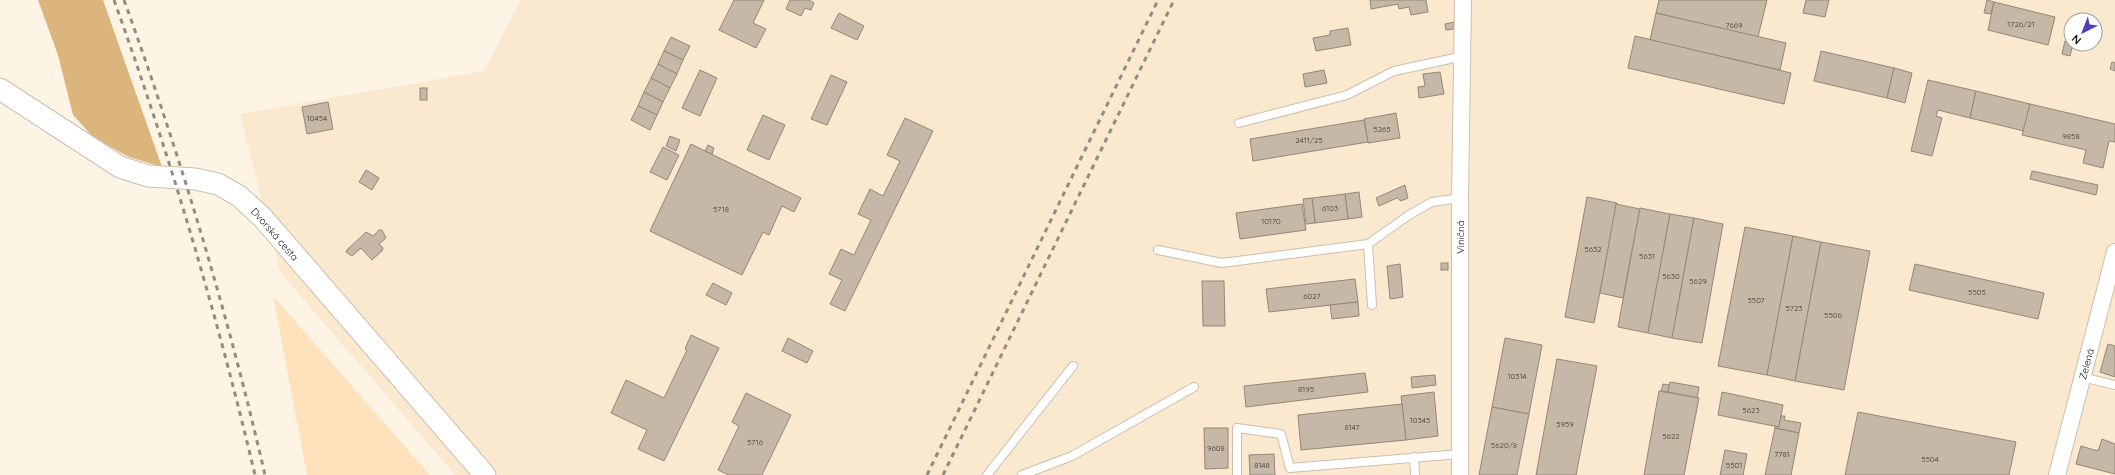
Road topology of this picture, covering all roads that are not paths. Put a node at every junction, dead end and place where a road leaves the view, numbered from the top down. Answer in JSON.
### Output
{"nodes":[{"id":1,"x":1464,"y":0,"type":"edge"},
{"id":2,"x":1464,"y":56,"type":"junction"},
{"id":3,"x":0,"y":89,"type":"edge"},
{"id":4,"x":1239,"y":123,"type":"dead end"},
{"id":5,"x":1460,"y":198,"type":"junction"},
{"id":6,"x":1368,"y":244,"type":"junction"},
{"id":7,"x":1158,"y":250,"type":"dead end"},
{"id":8,"x":2115,"y":252,"type":"edge"},
{"id":9,"x":1372,"y":306,"type":"dead end"},
{"id":10,"x":1073,"y":366,"type":"dead end"},
{"id":11,"x":2082,"y":377,"type":"junction"},
{"id":12,"x":2115,"y":386,"type":"edge"},
{"id":13,"x":1194,"y":387,"type":"dead end"},
{"id":14,"x":1460,"y":454,"type":"junction"},
{"id":15,"x":1414,"y":457,"type":"junction"},
{"id":16,"x":1290,"y":471,"type":"edge"},
{"id":17,"x":485,"y":475,"type":"edge"},
{"id":18,"x":987,"y":475,"type":"edge"},
{"id":19,"x":1022,"y":475,"type":"edge"},
{"id":20,"x":1237,"y":475,"type":"edge"},
{"id":21,"x":1415,"y":475,"type":"edge"},
{"id":22,"x":1460,"y":475,"type":"edge"},
{"id":23,"x":2057,"y":475,"type":"edge"}],
"edges":[{"from":1,"to":2,"type":"street","name":"Viničná"},
{"from":2,"to":4,"type":"lane"},
{"from":2,"to":5,"type":"street","name":"Viničná"},
{"from":3,"to":17,"type":"street","name":"Dvorská cesta"},
{"from":5,"to":6,"type":"lane"},
{"from":5,"to":14,"type":"street","name":"Viničná"},
{"from":6,"to":7,"type":"lane"},
{"from":6,"to":9,"type":"lane"},
{"from":8,"to":11,"type":"street","name":"Zelená"},
{"from":10,"to":18,"type":"lane"},
{"from":11,"to":12,"type":"lane"},
{"from":11,"to":23,"type":"street","name":"Zelená"},
{"from":13,"to":19,"type":"lane"},
{"from":14,"to":15,"type":"lane"},
{"from":14,"to":22,"type":"street","name":"Viničná"},
{"from":15,"to":16,"type":"lane"},
{"from":15,"to":21,"type":"lane"},
{"from":16,"to":20,"type":"lane"}]}
